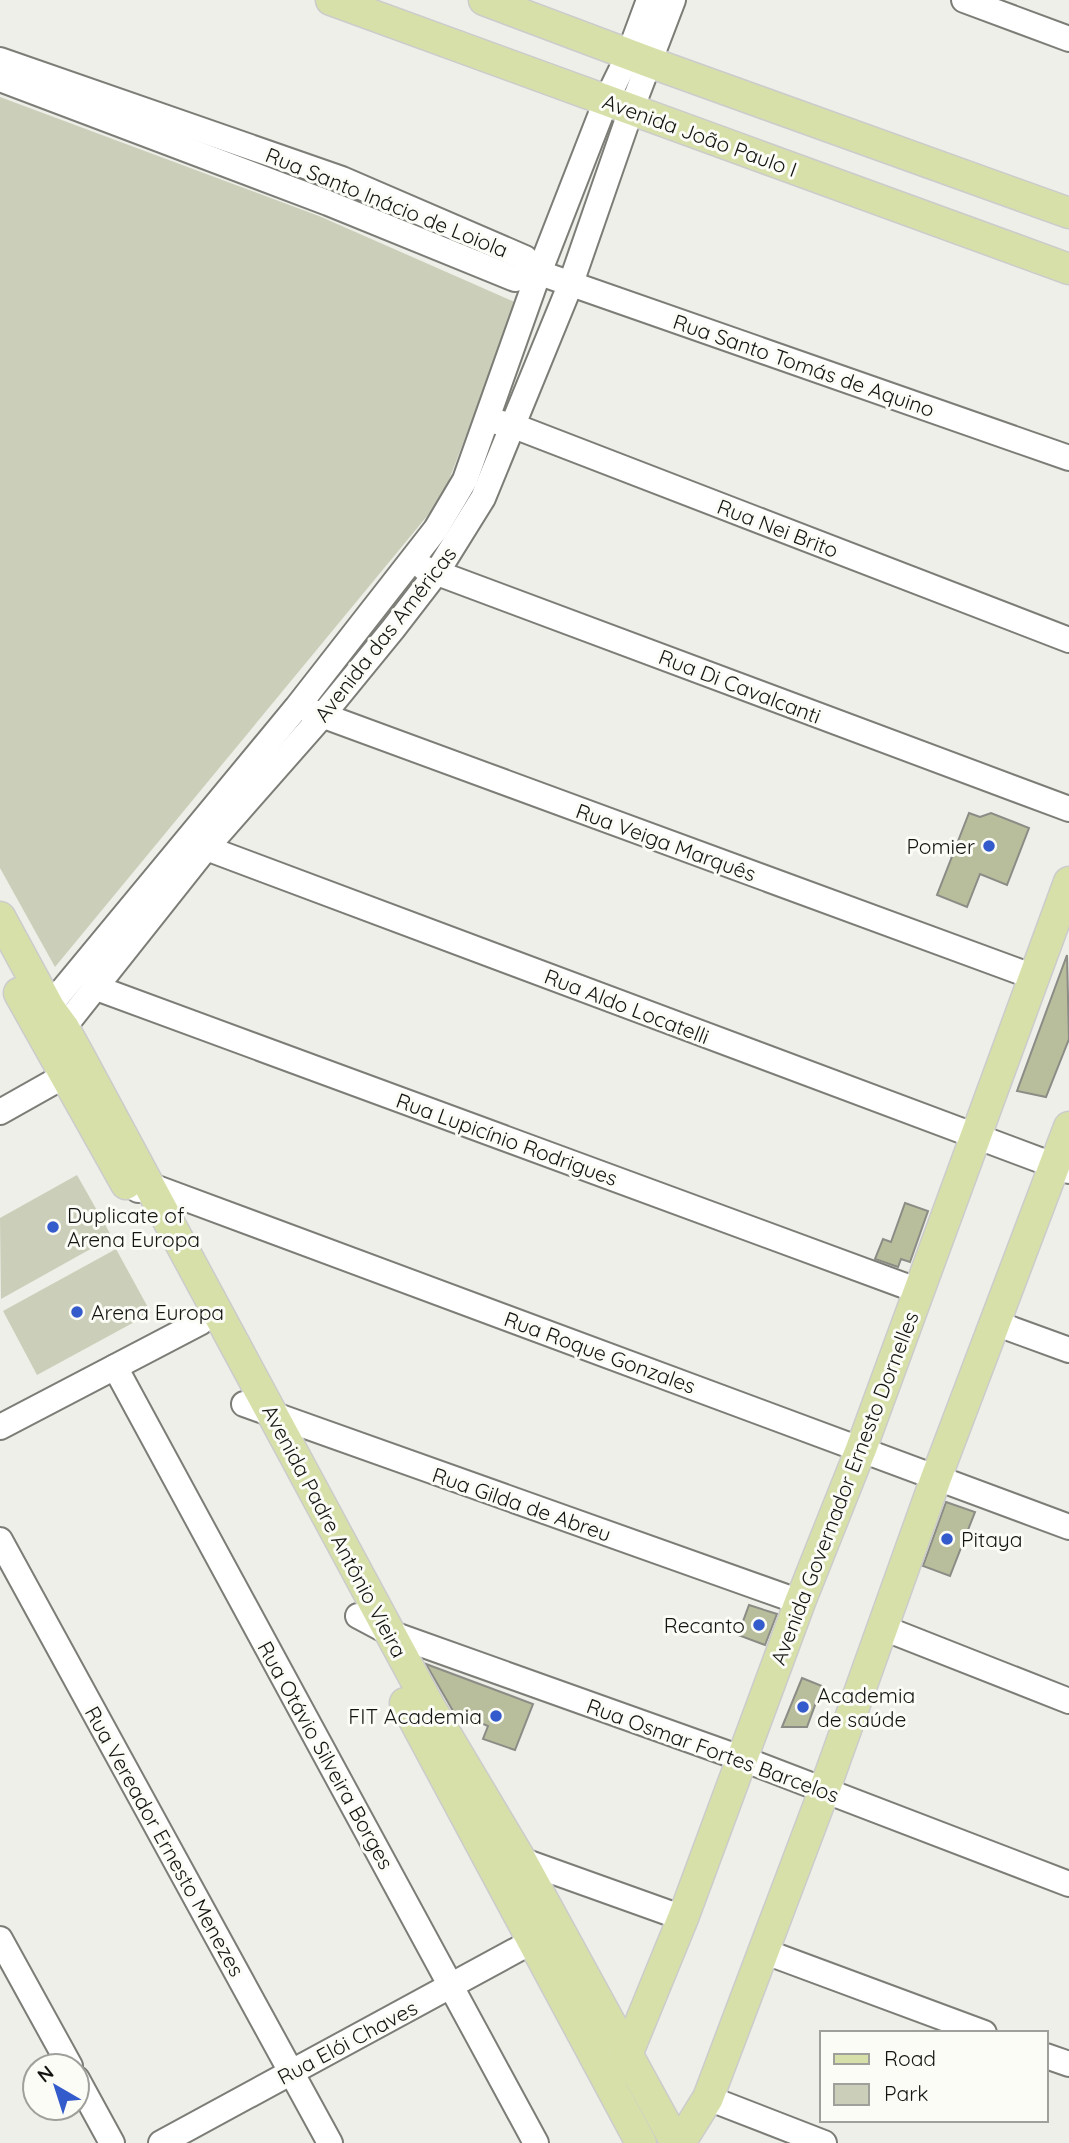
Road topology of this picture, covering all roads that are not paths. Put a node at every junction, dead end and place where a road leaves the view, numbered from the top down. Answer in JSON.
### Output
{"nodes":[{"id":1,"x":331,"y":0,"type":"edge"},
{"id":2,"x":484,"y":0,"type":"edge"},
{"id":3,"x":649,"y":0,"type":"edge"},
{"id":4,"x":673,"y":0,"type":"edge"},
{"id":5,"x":964,"y":0,"type":"edge"},
{"id":6,"x":1069,"y":39,"type":"edge"},
{"id":7,"x":639,"y":58,"type":"junction"},
{"id":8,"x":0,"y":60,"type":"edge"},
{"id":9,"x":0,"y":79,"type":"edge"},
{"id":10,"x":618,"y":105,"type":"junction"},
{"id":11,"x":1069,"y":213,"type":"edge"},
{"id":12,"x":1069,"y":269,"type":"edge"},
{"id":13,"x":540,"y":273,"type":"junction"},
{"id":14,"x":571,"y":283,"type":"junction"},
{"id":15,"x":486,"y":420,"type":"junction"},
{"id":16,"x":514,"y":426,"type":"junction"},
{"id":17,"x":1069,"y":458,"type":"edge"},
{"id":18,"x":410,"y":564,"type":"junction"},
{"id":19,"x":437,"y":572,"type":"junction"},
{"id":20,"x":1069,"y":640,"type":"edge"},
{"id":21,"x":298,"y":707,"type":"junction"},
{"id":22,"x":322,"y":716,"type":"junction"},
{"id":23,"x":1069,"y":809,"type":"edge"},
{"id":24,"x":196,"y":844,"type":"junction"},
{"id":25,"x":1069,"y":882,"type":"edge"},
{"id":26,"x":0,"y":917,"type":"edge"},
{"id":27,"x":0,"y":958,"type":"edge"},
{"id":28,"x":1034,"y":977,"type":"junction"},
{"id":29,"x":94,"y":987,"type":"junction"},
{"id":30,"x":49,"y":1027,"type":"junction"},
{"id":31,"x":72,"y":1066,"type":"junction"},
{"id":32,"x":0,"y":1112,"type":"edge"},
{"id":33,"x":1069,"y":1127,"type":"edge"},
{"id":34,"x":976,"y":1137,"type":"junction"},
{"id":35,"x":1062,"y":1168,"type":"edge"},
{"id":36,"x":140,"y":1189,"type":"junction"},
{"id":37,"x":919,"y":1291,"type":"junction"},
{"id":38,"x":209,"y":1316,"type":"junction"},
{"id":39,"x":995,"y":1323,"type":"junction"},
{"id":40,"x":1069,"y":1350,"type":"edge"},
{"id":41,"x":115,"y":1367,"type":"junction"},
{"id":42,"x":244,"y":1404,"type":"junction"},
{"id":43,"x":273,"y":1416,"type":"junction"},
{"id":44,"x":0,"y":1427,"type":"edge"},
{"id":45,"x":861,"y":1449,"type":"junction"},
{"id":46,"x":936,"y":1478,"type":"junction"},
{"id":47,"x":1069,"y":1527,"type":"edge"},
{"id":48,"x":0,"y":1540,"type":"edge"},
{"id":49,"x":800,"y":1602,"type":"junction"},
{"id":50,"x":358,"y":1616,"type":"junction"},
{"id":51,"x":881,"y":1627,"type":"junction"},
{"id":52,"x":390,"y":1633,"type":"junction"},
{"id":53,"x":1069,"y":1700,"type":"edge"},
{"id":54,"x":743,"y":1759,"type":"junction"},
{"id":55,"x":824,"y":1791,"type":"junction"},
{"id":56,"x":521,"y":1860,"type":"junction"},
{"id":57,"x":1069,"y":1884,"type":"edge"},
{"id":58,"x":683,"y":1918,"type":"junction"},
{"id":59,"x":0,"y":1939,"type":"edge"},
{"id":60,"x":533,"y":1941,"type":"junction"},
{"id":61,"x":763,"y":1951,"type":"junction"},
{"id":62,"x":451,"y":1986,"type":"junction"},
{"id":63,"x":979,"y":2031,"type":"edge"},
{"id":64,"x":62,"y":2052,"type":"edge"},
{"id":65,"x":628,"y":2054,"type":"junction"},
{"id":66,"x":1048,"y":2057,"type":"edge"},
{"id":67,"x":1069,"y":2064,"type":"edge"},
{"id":68,"x":291,"y":2071,"type":"junction"},
{"id":69,"x":611,"y":2090,"type":"junction"},
{"id":70,"x":708,"y":2098,"type":"junction"},
{"id":71,"x":91,"y":2105,"type":"edge"},
{"id":72,"x":112,"y":2143,"type":"edge"},
{"id":73,"x":162,"y":2143,"type":"edge"},
{"id":74,"x":330,"y":2143,"type":"edge"},
{"id":75,"x":536,"y":2143,"type":"edge"},
{"id":76,"x":641,"y":2143,"type":"edge"},
{"id":77,"x":678,"y":2143,"type":"edge"},
{"id":78,"x":824,"y":2143,"type":"edge"}],
"edges":[{"from":1,"to":10,"type":"main road","name":"Avenida João Paulo I"},
{"from":2,"to":7,"type":"main road"},
{"from":3,"to":7,"type":"street","name":"Avenida das Américas"},
{"from":4,"to":7,"type":"street","name":"Avenida das Américas"},
{"from":5,"to":6,"type":"street"},
{"from":7,"to":10,"type":"street","name":"Avenida das Américas"},
{"from":7,"to":11,"type":"main road"},
{"from":8,"to":13,"type":"street","name":"Rua Santo Inácio de Loiola"},
{"from":9,"to":13,"type":"street","name":"Rua Santo Inácio de Loiola"},
{"from":10,"to":12,"type":"main road","name":"Avenida João Paulo I"},
{"from":10,"to":13,"type":"street","name":"Avenida das Américas"},
{"from":10,"to":14,"type":"street","name":"Avenida das Américas"},
{"from":13,"to":14,"type":"street","name":"Rua Santo Tomás de Aquino"},
{"from":13,"to":15,"type":"street","name":"Avenida das Américas"},
{"from":14,"to":16,"type":"street","name":"Avenida das Américas"},
{"from":14,"to":17,"type":"street","name":"Rua Santo Tomás de Aquino"},
{"from":15,"to":16,"type":"street","name":"Rua Nei Brito"},
{"from":15,"to":18,"type":"street","name":"Avenida das Américas"},
{"from":16,"to":19,"type":"street","name":"Avenida das Américas"},
{"from":16,"to":20,"type":"street","name":"Rua Nei Brito"},
{"from":18,"to":19,"type":"street","name":"Rua Di Cavalcanti"},
{"from":18,"to":21,"type":"street","name":"Avenida das Américas"},
{"from":19,"to":22,"type":"street","name":"Avenida das Américas"},
{"from":19,"to":23,"type":"street","name":"Rua Di Cavalcanti"},
{"from":21,"to":22,"type":"street","name":"Rua Veiga Marquês"},
{"from":21,"to":24,"type":"street","name":"Avenida das Américas"},
{"from":22,"to":24,"type":"street","name":"Avenida das Américas"},
{"from":22,"to":28,"type":"street","name":"Rua Veiga Marquês"},
{"from":24,"to":29,"type":"street","name":"Avenida das Américas"},
{"from":24,"to":30,"type":"street","name":"Avenida das Américas"},
{"from":24,"to":34,"type":"street","name":"Rua Aldo Locatelli"},
{"from":25,"to":28,"type":"main road","name":"Avenida Governador Ernesto Dornelles"},
{"from":26,"to":30,"type":"main road","name":"Avenida Padre Antônio Vieira"},
{"from":27,"to":30,"type":"main road","name":"Avenida Padre Antônio Vieira"},
{"from":28,"to":34,"type":"main road","name":"Avenida Governador Ernesto Dornelles"},
{"from":29,"to":30,"type":"street","name":"Avenida das Américas"},
{"from":29,"to":37,"type":"street","name":"Rua Lupicínio Rodrigues"},
{"from":30,"to":31,"type":"main road","name":"Avenida Padre Antônio Vieira"},
{"from":31,"to":32,"type":"street"},
{"from":31,"to":36,"type":"main road","name":"Avenida Padre Antônio Vieira"},
{"from":33,"to":35,"type":"main road"},
{"from":34,"to":35,"type":"street","name":"Rua Aldo Locatelli"},
{"from":34,"to":37,"type":"main road","name":"Avenida Governador Ernesto Dornelles"},
{"from":35,"to":39,"type":"main road"},
{"from":36,"to":38,"type":"main road","name":"Avenida Padre Antônio Vieira"},
{"from":36,"to":45,"type":"street","name":"Rua Roque Gonzales"},
{"from":37,"to":45,"type":"main road","name":"Avenida Governador Ernesto Dornelles"},
{"from":38,"to":41,"type":"street"},
{"from":38,"to":42,"type":"main road","name":"Avenida Padre Antônio Vieira"},
{"from":38,"to":43,"type":"main road","name":"Avenida Padre Antônio Vieira"},
{"from":39,"to":40,"type":"street"},
{"from":39,"to":46,"type":"main road"},
{"from":41,"to":44,"type":"street"},
{"from":41,"to":62,"type":"street","name":"Rua Otávio Silveira Borges"},
{"from":42,"to":43,"type":"street","name":"Rua Gilda de Abreu"},
{"from":42,"to":50,"type":"main road","name":"Avenida Padre Antônio Vieira"},
{"from":43,"to":49,"type":"street","name":"Rua Gilda de Abreu"},
{"from":43,"to":52,"type":"main road","name":"Avenida Padre Antônio Vieira"},
{"from":45,"to":46,"type":"street","name":"Rua Roque Gonzales"},
{"from":45,"to":49,"type":"main road","name":"Avenida Governador Ernesto Dornelles"},
{"from":46,"to":47,"type":"street","name":"Rua Roque Gonzales"},
{"from":46,"to":51,"type":"main road"},
{"from":48,"to":68,"type":"street","name":"Rua Vereador Ernesto Menezes"},
{"from":49,"to":54,"type":"main road","name":"Avenida Governador Ernesto Dornelles"},
{"from":50,"to":52,"type":"street","name":"Rua Osmar Fortes Barcelos"},
{"from":50,"to":60,"type":"main road","name":"Avenida Padre Antônio Vieira"},
{"from":51,"to":53,"type":"street"},
{"from":51,"to":55,"type":"main road"},
{"from":52,"to":54,"type":"street","name":"Rua Osmar Fortes Barcelos"},
{"from":52,"to":56,"type":"main road","name":"Avenida Padre Antônio Vieira"},
{"from":54,"to":55,"type":"street","name":"Rua Osmar Fortes Barcelos"},
{"from":54,"to":58,"type":"main road","name":"Avenida Governador Ernesto Dornelles"},
{"from":55,"to":57,"type":"street","name":"Rua Osmar Fortes Barcelos"},
{"from":55,"to":61,"type":"main road"},
{"from":56,"to":58,"type":"street"},
{"from":56,"to":65,"type":"main road","name":"Avenida Padre Antônio Vieira"},
{"from":58,"to":65,"type":"main road","name":"Avenida Governador Ernesto Dornelles"},
{"from":59,"to":64,"type":"street"},
{"from":60,"to":62,"type":"street","name":"Rua Elói Chaves"},
{"from":60,"to":69,"type":"main road","name":"Avenida Padre Antônio Vieira"},
{"from":61,"to":63,"type":"street"},
{"from":61,"to":70,"type":"main road"},
{"from":62,"to":68,"type":"street","name":"Rua Elói Chaves"},
{"from":62,"to":75,"type":"street","name":"Rua Otávio Silveira Borges"},
{"from":65,"to":69,"type":"main road","name":"Avenida Governador Ernesto Dornelles"},
{"from":65,"to":77,"type":"main road","name":"Avenida Padre Antônio Vieira"},
{"from":66,"to":67,"type":"street"},
{"from":68,"to":73,"type":"street","name":"Rua Elói Chaves"},
{"from":68,"to":74,"type":"street","name":"Rua Vereador Ernesto Menezes"},
{"from":69,"to":76,"type":"main road","name":"Avenida Padre Antônio Vieira"},
{"from":70,"to":77,"type":"main road"},
{"from":70,"to":78,"type":"street"},
{"from":71,"to":72,"type":"street"}]}
